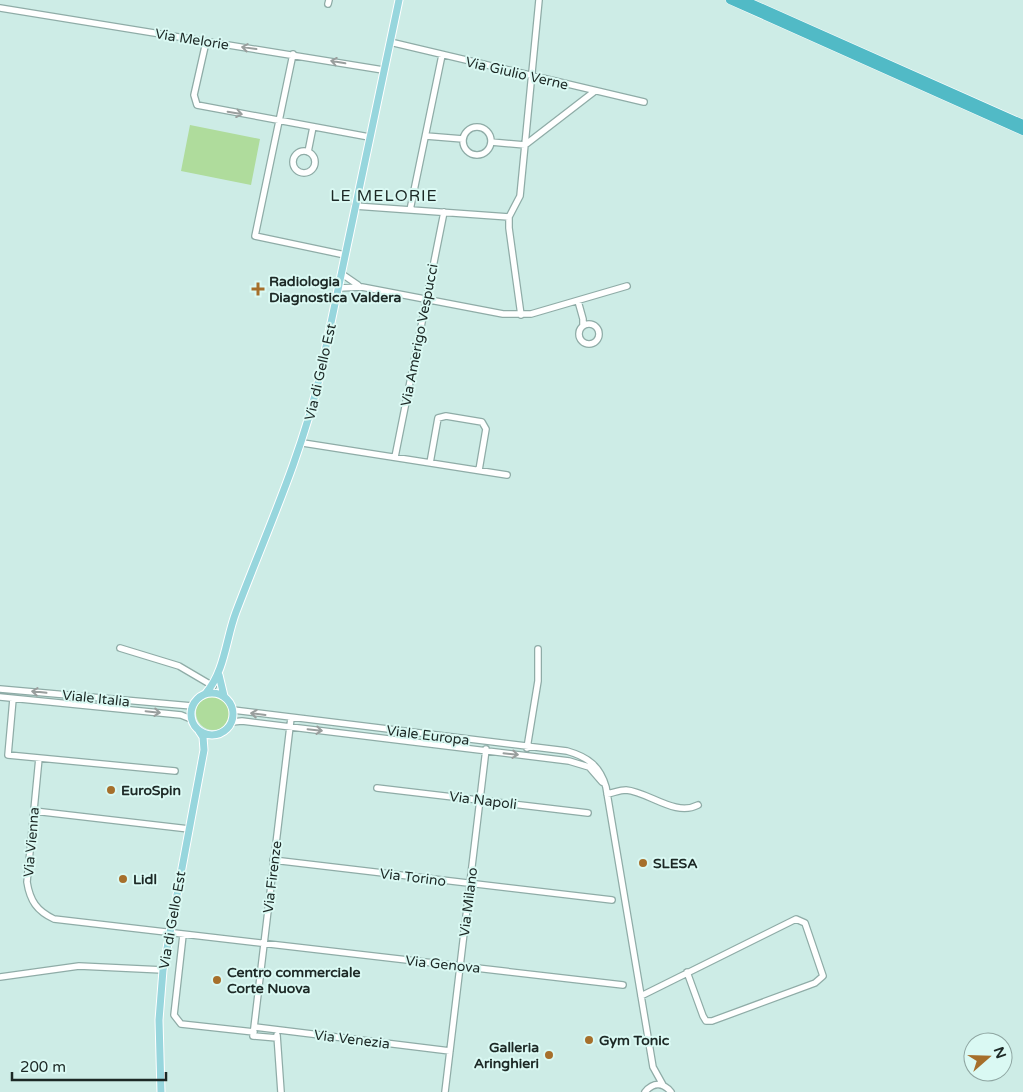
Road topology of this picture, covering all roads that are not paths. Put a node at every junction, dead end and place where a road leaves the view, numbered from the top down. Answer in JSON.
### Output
{"nodes":[{"id":1,"x":397,"y":0,"type":"edge"},
{"id":2,"x":539,"y":0,"type":"edge"},
{"id":3,"x":730,"y":0,"type":"edge"},
{"id":4,"x":744,"y":0,"type":"edge"},
{"id":5,"x":0,"y":8,"type":"edge"},
{"id":6,"x":206,"y":42,"type":"junction"},
{"id":7,"x":390,"y":42,"type":"junction"},
{"id":8,"x":292,"y":54,"type":"junction"},
{"id":9,"x":442,"y":55,"type":"junction"},
{"id":10,"x":383,"y":70,"type":"junction"},
{"id":11,"x":531,"y":76,"type":"junction"},
{"id":12,"x":594,"y":91,"type":"junction"},
{"id":13,"x":644,"y":102,"type":"dead end"},
{"id":14,"x":279,"y":120,"type":"junction"},
{"id":15,"x":1023,"y":124,"type":"edge"},
{"id":16,"x":314,"y":127,"type":"junction"},
{"id":17,"x":1023,"y":131,"type":"edge"},
{"id":18,"x":426,"y":136,"type":"junction"},
{"id":19,"x":370,"y":137,"type":"junction"},
{"id":20,"x":463,"y":139,"type":"junction"},
{"id":21,"x":491,"y":142,"type":"junction"},
{"id":22,"x":525,"y":146,"type":"junction"},
{"id":23,"x":308,"y":152,"type":"junction"},
{"id":24,"x":355,"y":206,"type":"junction"},
{"id":25,"x":410,"y":210,"type":"junction"},
{"id":26,"x":444,"y":212,"type":"junction"},
{"id":27,"x":509,"y":217,"type":"junction"},
{"id":28,"x":346,"y":255,"type":"junction"},
{"id":29,"x":342,"y":274,"type":"junction"},
{"id":30,"x":627,"y":286,"type":"dead end"},
{"id":31,"x":362,"y":287,"type":"junction"},
{"id":32,"x":339,"y":288,"type":"junction"},
{"id":33,"x":426,"y":299,"type":"junction"},
{"id":34,"x":578,"y":301,"type":"junction"},
{"id":35,"x":521,"y":315,"type":"junction"},
{"id":36,"x":583,"y":319,"type":"junction"},
{"id":37,"x":589,"y":324,"type":"junction"},
{"id":38,"x":582,"y":326,"type":"junction"},
{"id":39,"x":302,"y":443,"type":"junction"},
{"id":40,"x":395,"y":457,"type":"junction"},
{"id":41,"x":430,"y":463,"type":"junction"},
{"id":42,"x":479,"y":470,"type":"junction"},
{"id":43,"x":507,"y":474,"type":"dead end"},
{"id":44,"x":120,"y":648,"type":"dead end"},
{"id":45,"x":538,"y":649,"type":"dead end"},
{"id":46,"x":219,"y":675,"type":"junction"},
{"id":47,"x":212,"y":686,"type":"junction"},
{"id":48,"x":221,"y":688,"type":"junction"},
{"id":49,"x":0,"y":689,"type":"edge"},
{"id":50,"x":206,"y":693,"type":"junction"},
{"id":51,"x":224,"y":696,"type":"junction"},
{"id":52,"x":0,"y":698,"type":"edge"},
{"id":53,"x":13,"y":699,"type":"junction"},
{"id":54,"x":192,"y":706,"type":"junction"},
{"id":55,"x":233,"y":710,"type":"junction"},
{"id":56,"x":291,"y":718,"type":"junction"},
{"id":57,"x":191,"y":719,"type":"junction"},
{"id":58,"x":232,"y":722,"type":"junction"},
{"id":59,"x":290,"y":728,"type":"junction"},
{"id":60,"x":199,"y":730,"type":"junction"},
{"id":61,"x":218,"y":734,"type":"junction"},
{"id":62,"x":487,"y":742,"type":"junction"},
{"id":63,"x":528,"y":746,"type":"junction"},
{"id":64,"x":204,"y":750,"type":"junction"},
{"id":65,"x":486,"y":751,"type":"junction"},
{"id":66,"x":527,"y":755,"type":"junction"},
{"id":67,"x":39,"y":758,"type":"junction"},
{"id":68,"x":175,"y":771,"type":"dead end"},
{"id":69,"x":377,"y":788,"type":"dead end"},
{"id":70,"x":606,"y":791,"type":"junction"},
{"id":71,"x":480,"y":800,"type":"junction"},
{"id":72,"x":698,"y":805,"type":"dead end"},
{"id":73,"x":34,"y":811,"type":"junction"},
{"id":74,"x":588,"y":812,"type":"dead end"},
{"id":75,"x":189,"y":830,"type":"junction"},
{"id":76,"x":273,"y":860,"type":"junction"},
{"id":77,"x":470,"y":884,"type":"junction"},
{"id":78,"x":612,"y":900,"type":"dead end"},
{"id":79,"x":169,"y":933,"type":"junction"},
{"id":80,"x":183,"y":935,"type":"junction"},
{"id":81,"x":264,"y":944,"type":"junction"},
{"id":82,"x":460,"y":966,"type":"junction"},
{"id":83,"x":163,"y":970,"type":"junction"},
{"id":84,"x":688,"y":972,"type":"junction"},
{"id":85,"x":0,"y":977,"type":"edge"},
{"id":86,"x":623,"y":985,"type":"dead end"},
{"id":87,"x":641,"y":996,"type":"junction"},
{"id":88,"x":277,"y":1030,"type":"junction"},
{"id":89,"x":254,"y":1032,"type":"junction"},
{"id":90,"x":277,"y":1038,"type":"junction"},
{"id":91,"x":450,"y":1051,"type":"junction"},
{"id":92,"x":653,"y":1067,"type":"junction"},
{"id":93,"x":663,"y":1085,"type":"junction"},
{"id":94,"x":647,"y":1090,"type":"edge"},
{"id":95,"x":161,"y":1092,"type":"edge"},
{"id":96,"x":281,"y":1092,"type":"edge"},
{"id":97,"x":445,"y":1092,"type":"edge"},
{"id":98,"x":671,"y":1092,"type":"edge"}],
"edges":[{"from":1,"to":7,"type":"main road","name":"Via di Gello Est"},
{"from":2,"to":11,"type":"street"},
{"from":3,"to":17,"type":"highway"},
{"from":4,"to":15,"type":"highway"},
{"from":5,"to":6,"type":"street","name":"Via Melorie"},
{"from":8,"to":6,"type":"street","name":"Via Melorie","one_way":true},
{"from":6,"to":14,"type":"street","one_way":true},
{"from":7,"to":9,"type":"street","name":"Via Giulio Verne"},
{"from":7,"to":10,"type":"main road","name":"Via di Gello Est"},
{"from":10,"to":8,"type":"street","name":"Via Melorie","one_way":true},
{"from":8,"to":14,"type":"street"},
{"from":9,"to":11,"type":"street","name":"Via Giulio Verne"},
{"from":9,"to":18,"type":"street"},
{"from":10,"to":19,"type":"main road","name":"Via di Gello Est"},
{"from":11,"to":12,"type":"street","name":"Via Giulio Verne"},
{"from":11,"to":22,"type":"street"},
{"from":12,"to":13,"type":"street","name":"Via Giulio Verne"},
{"from":12,"to":22,"type":"street"},
{"from":14,"to":16,"type":"street"},
{"from":14,"to":28,"type":"street"},
{"from":16,"to":19,"type":"street"},
{"from":16,"to":23,"type":"street"},
{"from":18,"to":20,"type":"street"},
{"from":18,"to":25,"type":"street"},
{"from":19,"to":24,"type":"main road","name":"Via di Gello Est"},
{"from":20,"to":21,"type":"street"},
{"from":20,"to":21,"type":"street"},
{"from":21,"to":22,"type":"street"},
{"from":22,"to":27,"type":"street"},
{"from":23,"to":23,"type":"street"},
{"from":24,"to":25,"type":"street"},
{"from":24,"to":28,"type":"main road","name":"Via di Gello Est"},
{"from":25,"to":26,"type":"street"},
{"from":26,"to":27,"type":"street"},
{"from":26,"to":33,"type":"street","name":"Via Amerigo Vespucci"},
{"from":27,"to":35,"type":"street"},
{"from":28,"to":29,"type":"main road","name":"Via di Gello Est"},
{"from":29,"to":31,"type":"street"},
{"from":29,"to":32,"type":"main road","name":"Via di Gello Est"},
{"from":30,"to":34,"type":"street"},
{"from":31,"to":32,"type":"street"},
{"from":31,"to":33,"type":"street"},
{"from":32,"to":39,"type":"main road","name":"Via di Gello Est"},
{"from":33,"to":35,"type":"street"},
{"from":33,"to":40,"type":"street","name":"Via Amerigo Vespucci"},
{"from":34,"to":35,"type":"street"},
{"from":34,"to":36,"type":"street"},
{"from":36,"to":37,"type":"street"},
{"from":36,"to":38,"type":"street"},
{"from":37,"to":38,"type":"street"},
{"from":37,"to":38,"type":"street"},
{"from":39,"to":40,"type":"street"},
{"from":39,"to":46,"type":"main road","name":"Via di Gello Est"},
{"from":40,"to":41,"type":"street"},
{"from":41,"to":42,"type":"street"},
{"from":41,"to":42,"type":"street"},
{"from":42,"to":43,"type":"street"},
{"from":44,"to":47,"type":"street"},
{"from":45,"to":63,"type":"street"},
{"from":46,"to":47,"type":"main road","name":"Via di Gello Est"},
{"from":46,"to":48,"type":"main road","name":"Via di Gello Est"},
{"from":47,"to":48,"type":"main road"},
{"from":47,"to":50,"type":"main road","name":"Via di Gello Est"},
{"from":48,"to":51,"type":"main road","name":"Via di Gello Est"},
{"from":54,"to":49,"type":"street","name":"Viale Italia","one_way":true},
{"from":50,"to":51,"type":"main road"},
{"from":50,"to":54,"type":"main road"},
{"from":51,"to":55,"type":"main road"},
{"from":52,"to":53,"type":"street","name":"Viale Italia"},
{"from":53,"to":57,"type":"street","name":"Viale Italia","one_way":true},
{"from":53,"to":67,"type":"street"},
{"from":54,"to":57,"type":"main road"},
{"from":56,"to":55,"type":"street","name":"Viale Europa","one_way":true},
{"from":55,"to":58,"type":"main road"},
{"from":56,"to":59,"type":"street","name":"Via Firenze"},
{"from":56,"to":62,"type":"street","name":"Viale Europa"},
{"from":57,"to":60,"type":"main road"},
{"from":58,"to":59,"type":"street","name":"Viale Europa"},
{"from":58,"to":61,"type":"main road"},
{"from":59,"to":65,"type":"street","name":"Viale Europa","one_way":true},
{"from":59,"to":76,"type":"street","name":"Via Firenze"},
{"from":60,"to":61,"type":"main road"},
{"from":60,"to":64,"type":"main road","name":"Via di Gello Est"},
{"from":61,"to":64,"type":"main road"},
{"from":62,"to":63,"type":"street","name":"Viale Europa"},
{"from":62,"to":65,"type":"street","name":"Via Milano"},
{"from":63,"to":66,"type":"street"},
{"from":63,"to":70,"type":"street","name":"Viale Europa"},
{"from":64,"to":75,"type":"main road","name":"Via di Gello Est"},
{"from":65,"to":66,"type":"street","name":"Viale Europa","one_way":true},
{"from":65,"to":71,"type":"street","name":"Via Milano"},
{"from":66,"to":70,"type":"street","name":"Viale Europa"},
{"from":67,"to":68,"type":"street"},
{"from":67,"to":73,"type":"street","name":"Via Vienna"},
{"from":69,"to":71,"type":"street","name":"Via Napoli"},
{"from":70,"to":72,"type":"street"},
{"from":70,"to":87,"type":"street","name":"Viale Europa"},
{"from":71,"to":74,"type":"street","name":"Via Napoli"},
{"from":71,"to":77,"type":"street","name":"Via Milano"},
{"from":73,"to":75,"type":"street"},
{"from":73,"to":79,"type":"street","name":"Via Vienna"},
{"from":75,"to":79,"type":"main road","name":"Via di Gello Est"},
{"from":76,"to":77,"type":"street","name":"Via Torino"},
{"from":76,"to":81,"type":"street","name":"Via Firenze"},
{"from":77,"to":78,"type":"street","name":"Via Torino"},
{"from":77,"to":82,"type":"street","name":"Via Milano"},
{"from":79,"to":80,"type":"street","name":"Via Genova"},
{"from":79,"to":83,"type":"main road","name":"Via di Gello Est"},
{"from":80,"to":81,"type":"street","name":"Via Genova"},
{"from":80,"to":89,"type":"street","name":"Via Venezia"},
{"from":81,"to":82,"type":"street","name":"Via Genova"},
{"from":81,"to":89,"type":"street","name":"Via Firenze"},
{"from":82,"to":86,"type":"street","name":"Via Genova"},
{"from":82,"to":91,"type":"street","name":"Via Milano"},
{"from":83,"to":85,"type":"street"},
{"from":83,"to":95,"type":"main road","name":"Via di Gello Est"},
{"from":84,"to":84,"type":"street"},
{"from":84,"to":87,"type":"street"},
{"from":87,"to":92,"type":"street","name":"Viale Europa"},
{"from":88,"to":89,"type":"street","name":"Via Venezia"},
{"from":88,"to":90,"type":"street"},
{"from":88,"to":91,"type":"street","name":"Via Venezia"},
{"from":89,"to":90,"type":"street","name":"Via Venezia"},
{"from":90,"to":96,"type":"street"},
{"from":91,"to":97,"type":"street","name":"Via Milano"},
{"from":92,"to":93,"type":"street","name":"Viale Europa"},
{"from":92,"to":94,"type":"street","name":"Viale Europa"},
{"from":93,"to":94,"type":"street","name":"Viale Europa"},
{"from":93,"to":98,"type":"street","name":"Viale Europa"}]}
